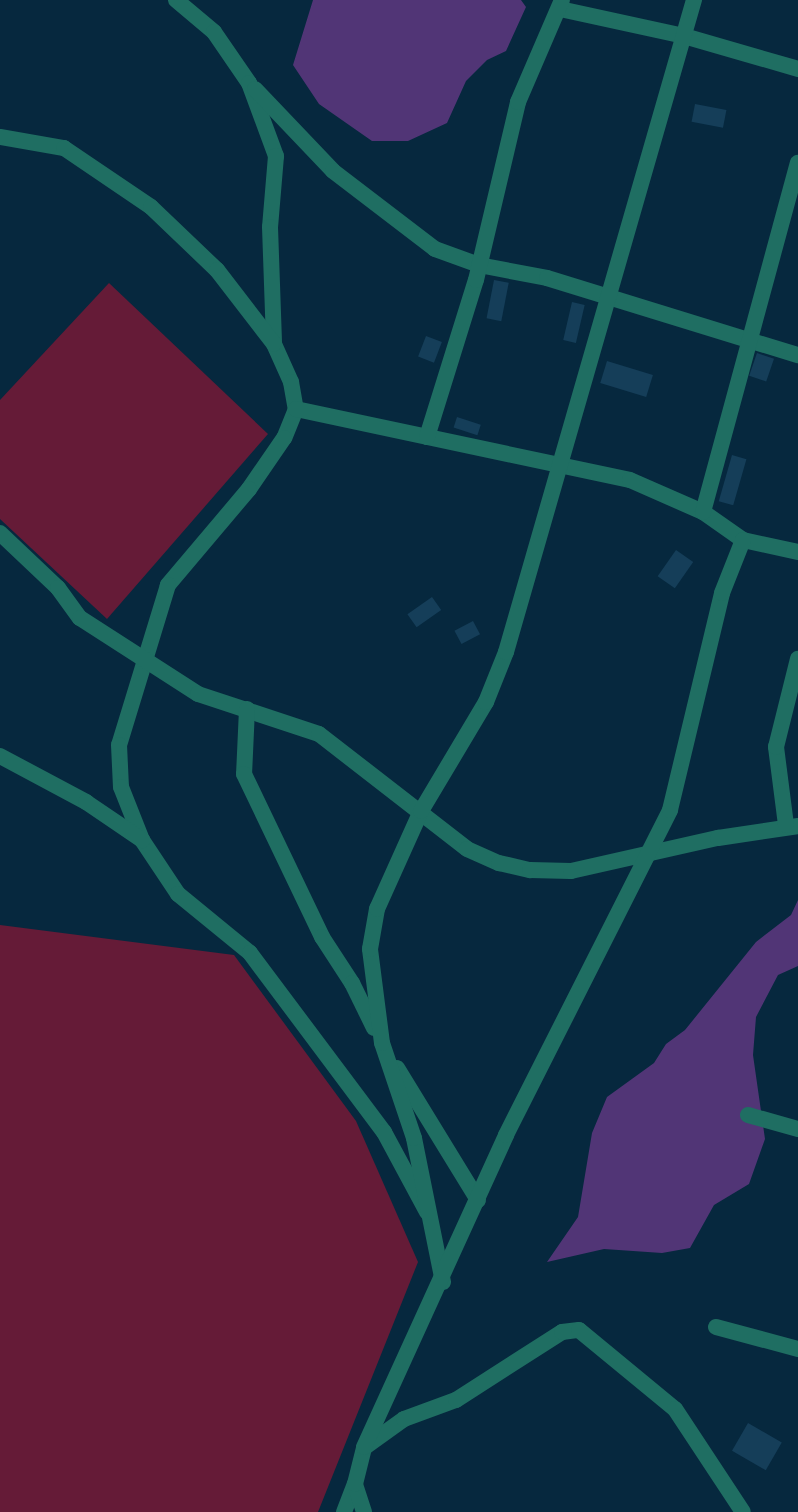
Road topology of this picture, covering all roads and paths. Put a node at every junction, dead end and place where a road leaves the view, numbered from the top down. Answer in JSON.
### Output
{"nodes":[{"id":1,"x":176,"y":0,"type":"edge"},
{"id":2,"x":694,"y":0,"type":"edge"},
{"id":3,"x":561,"y":4,"type":"edge"},
{"id":4,"x":684,"y":36,"type":"junction"},
{"id":5,"x":798,"y":69,"type":"edge"},
{"id":6,"x":249,"y":83,"type":"junction"},
{"id":7,"x":0,"y":137,"type":"edge"},
{"id":8,"x":798,"y":163,"type":"edge"},
{"id":9,"x":479,"y":265,"type":"junction"},
{"id":10,"x":611,"y":299,"type":"junction"},
{"id":11,"x":750,"y":342,"type":"junction"},
{"id":12,"x":274,"y":344,"type":"junction"},
{"id":13,"x":798,"y":355,"type":"edge"},
{"id":14,"x":296,"y":409,"type":"junction"},
{"id":15,"x":427,"y":437,"type":"junction"},
{"id":16,"x":560,"y":468,"type":"junction"},
{"id":17,"x":704,"y":512,"type":"junction"},
{"id":18,"x":0,"y":533,"type":"edge"},
{"id":19,"x":743,"y":540,"type":"junction"},
{"id":20,"x":798,"y":552,"type":"edge"},
{"id":21,"x":147,"y":658,"type":"junction"},
{"id":22,"x":798,"y":659,"type":"edge"},
{"id":23,"x":247,"y":709,"type":"junction"},
{"id":24,"x":0,"y":756,"type":"edge"},
{"id":25,"x":421,"y":811,"type":"junction"},
{"id":26,"x":792,"y":826,"type":"edge"},
{"id":27,"x":142,"y":840,"type":"junction"},
{"id":28,"x":652,"y":852,"type":"junction"},
{"id":29,"x":382,"y":1042,"type":"junction"},
{"id":30,"x":748,"y":1115,"type":"dead end"},
{"id":31,"x":798,"y":1129,"type":"edge"},
{"id":32,"x":478,"y":1200,"type":"junction"},
{"id":33,"x":427,"y":1212,"type":"junction"},
{"id":34,"x":443,"y":1282,"type":"junction"},
{"id":35,"x":716,"y":1327,"type":"dead end"},
{"id":36,"x":798,"y":1349,"type":"edge"},
{"id":37,"x":364,"y":1447,"type":"junction"},
{"id":38,"x":355,"y":1484,"type":"junction"},
{"id":39,"x":344,"y":1512,"type":"edge"},
{"id":40,"x":365,"y":1512,"type":"edge"},
{"id":41,"x":743,"y":1512,"type":"edge"}],
"edges":[{"from":1,"to":6,"type":"street"},
{"from":2,"to":4,"type":"street"},
{"from":3,"to":4,"type":"street"},
{"from":3,"to":9,"type":"street"},
{"from":4,"to":5,"type":"street"},
{"from":4,"to":10,"type":"street"},
{"from":6,"to":9,"type":"street"},
{"from":6,"to":12,"type":"street"},
{"from":7,"to":12,"type":"street"},
{"from":8,"to":11,"type":"street"},
{"from":9,"to":10,"type":"street"},
{"from":9,"to":15,"type":"street"},
{"from":10,"to":11,"type":"street"},
{"from":10,"to":16,"type":"street"},
{"from":11,"to":13,"type":"street"},
{"from":11,"to":17,"type":"street"},
{"from":12,"to":14,"type":"street"},
{"from":14,"to":15,"type":"street"},
{"from":14,"to":21,"type":"street"},
{"from":15,"to":16,"type":"street"},
{"from":16,"to":17,"type":"street"},
{"from":16,"to":25,"type":"street"},
{"from":17,"to":19,"type":"street"},
{"from":18,"to":21,"type":"street"},
{"from":19,"to":20,"type":"street"},
{"from":19,"to":28,"type":"street"},
{"from":21,"to":23,"type":"street"},
{"from":21,"to":27,"type":"street"},
{"from":22,"to":26,"type":"street"},
{"from":23,"to":25,"type":"street"},
{"from":23,"to":29,"type":"street"},
{"from":24,"to":27,"type":"street"},
{"from":25,"to":28,"type":"street"},
{"from":25,"to":29,"type":"street"},
{"from":26,"to":28,"type":"street"},
{"from":27,"to":33,"type":"street"},
{"from":28,"to":32,"type":"street"},
{"from":29,"to":32,"type":"street"},
{"from":29,"to":33,"type":"street"},
{"from":30,"to":31,"type":"street"},
{"from":32,"to":34,"type":"street"},
{"from":33,"to":34,"type":"street"},
{"from":34,"to":37,"type":"street"},
{"from":35,"to":36,"type":"street"},
{"from":37,"to":38,"type":"street"},
{"from":37,"to":41,"type":"street"},
{"from":38,"to":39,"type":"street"},
{"from":38,"to":40,"type":"street"}]}
